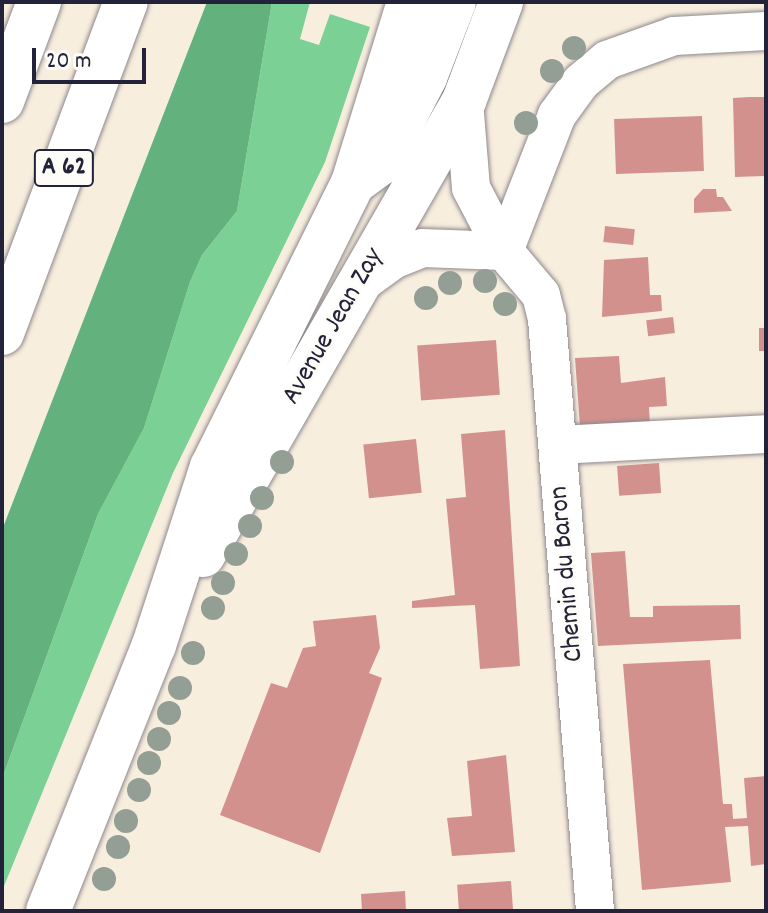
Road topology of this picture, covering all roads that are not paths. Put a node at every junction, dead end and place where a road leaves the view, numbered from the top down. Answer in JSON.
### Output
{"nodes":[{"id":1,"x":39,"y":2,"type":"edge"},
{"id":2,"x":126,"y":2,"type":"edge"},
{"id":3,"x":409,"y":2,"type":"edge"},
{"id":4,"x":454,"y":2,"type":"edge"},
{"id":5,"x":501,"y":2,"type":"edge"},
{"id":6,"x":766,"y":31,"type":"edge"},
{"id":7,"x":2,"y":101,"type":"edge"},
{"id":8,"x":464,"y":101,"type":"junction"},
{"id":9,"x":353,"y":183,"type":"junction"},
{"id":10,"x":504,"y":251,"type":"junction"},
{"id":11,"x":359,"y":285,"type":"junction"},
{"id":12,"x":2,"y":333,"type":"edge"},
{"id":13,"x":766,"y":434,"type":"edge"},
{"id":14,"x":558,"y":445,"type":"junction"},
{"id":15,"x":154,"y":645,"type":"junction"},
{"id":16,"x":48,"y":911,"type":"edge"},
{"id":17,"x":595,"y":911,"type":"edge"}],
"edges":[{"from":1,"to":7,"type":"main road"},
{"from":2,"to":12,"type":"main road","number":"A 62"},
{"from":3,"to":9,"type":"main road","name":"Avenue Jean Zay"},
{"from":4,"to":9,"type":"main road","name":"Avenue Jean Zay"},
{"from":5,"to":8,"type":"main road","name":"Avenue Jean Zay"},
{"from":6,"to":10,"type":"street"},
{"from":8,"to":10,"type":"street","name":"Chemin du Baron"},
{"from":8,"to":11,"type":"main road","name":"Avenue Jean Zay"},
{"from":9,"to":15,"type":"main road","name":"Avenue Jean Zay"},
{"from":10,"to":11,"type":"street"},
{"from":10,"to":14,"type":"street","name":"Chemin du Baron"},
{"from":11,"to":15,"type":"main road","name":"Avenue Jean Zay"},
{"from":13,"to":14,"type":"street"},
{"from":14,"to":17,"type":"street","name":"Chemin du Baron"},
{"from":15,"to":16,"type":"main road","name":"Avenue Jean Zay"}]}
